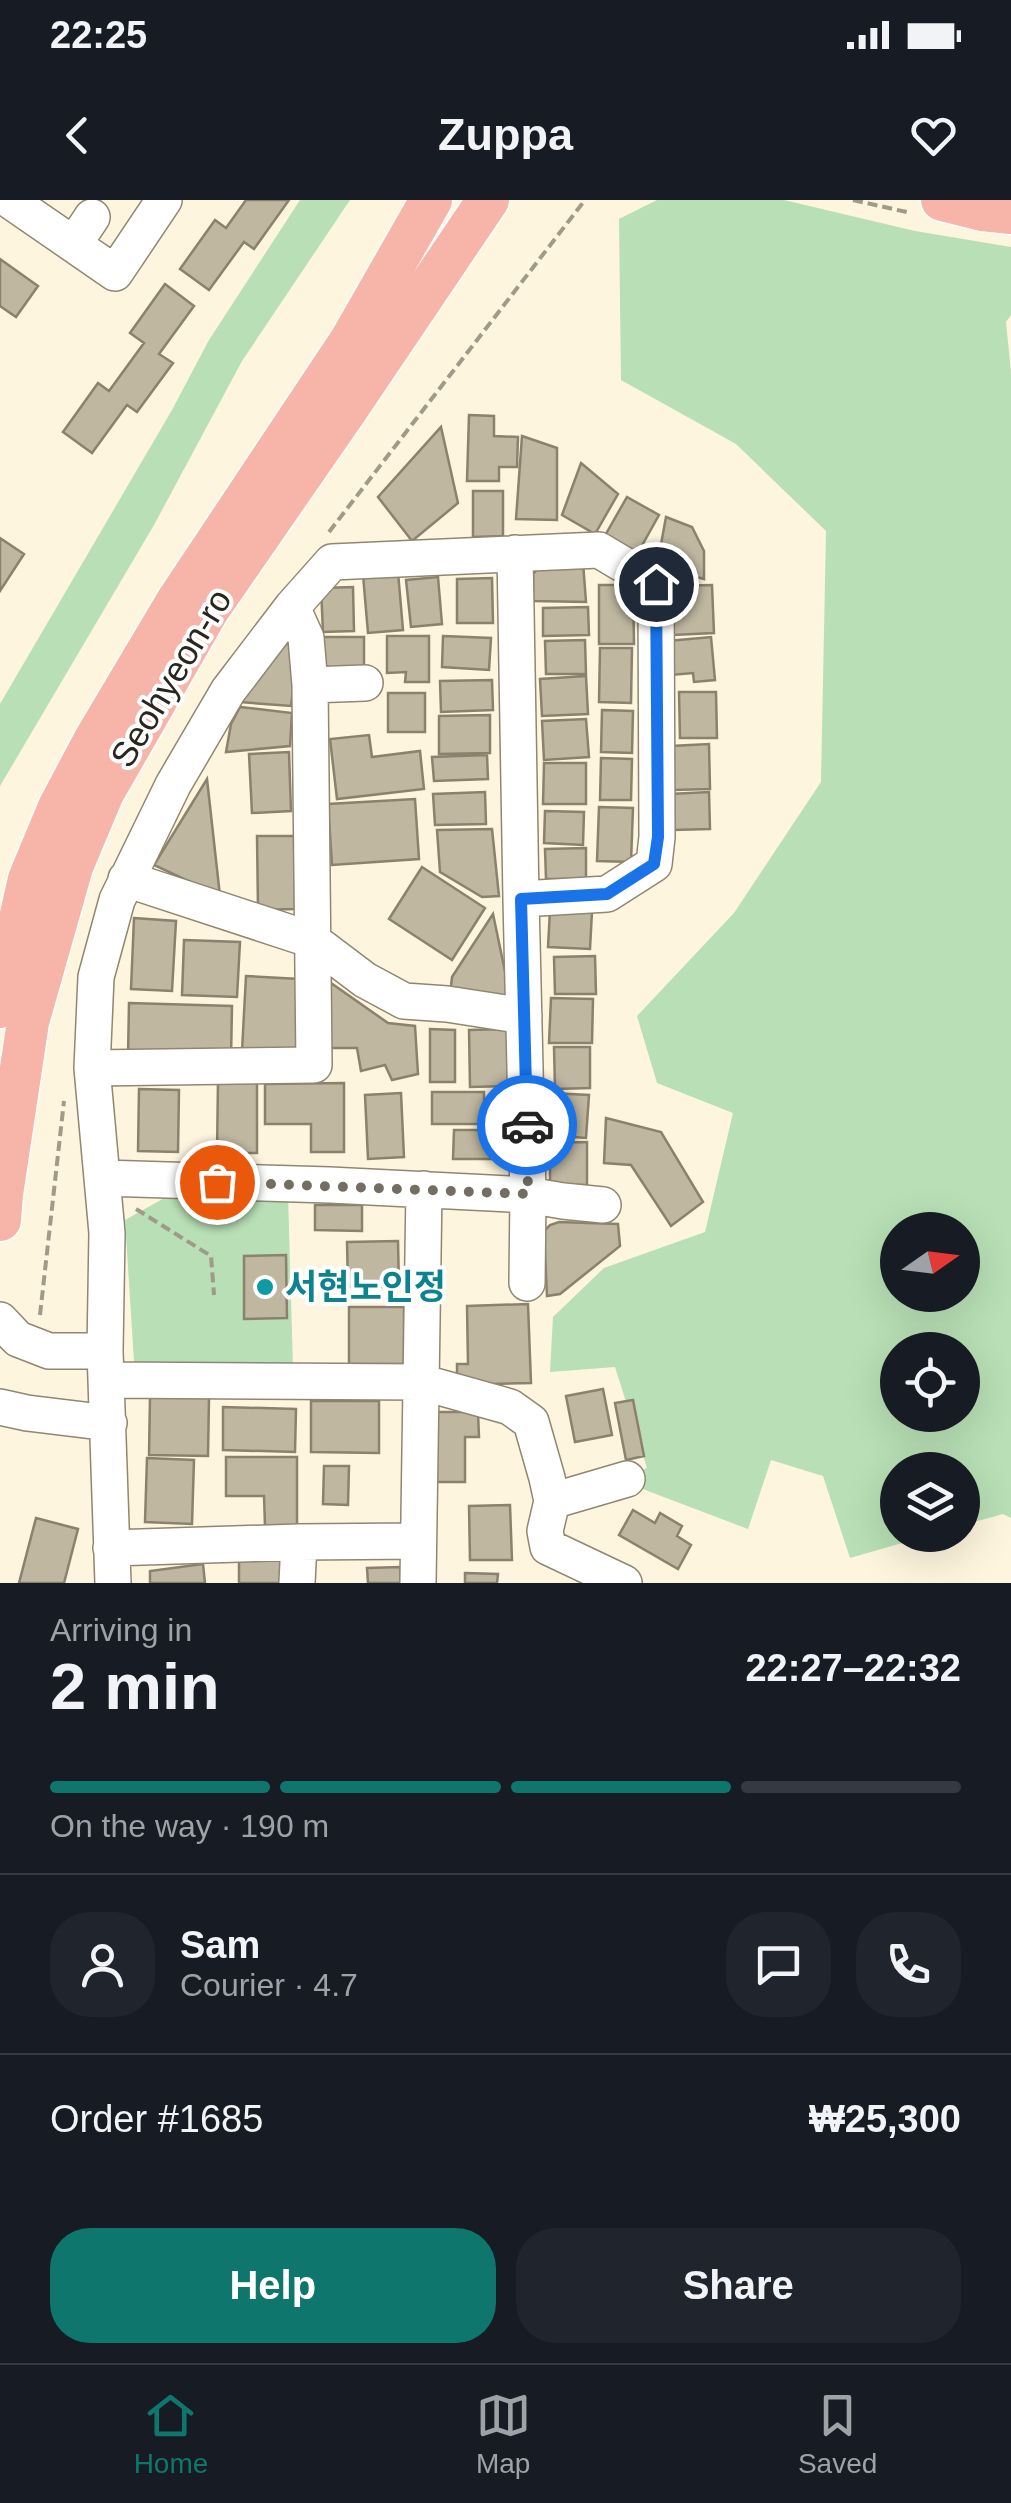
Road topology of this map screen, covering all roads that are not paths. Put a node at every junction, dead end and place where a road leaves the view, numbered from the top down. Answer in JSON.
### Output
{"nodes":[{"id":1,"x":10,"y":200,"type":"edge"},
{"id":2,"x":164,"y":200,"type":"edge"},
{"id":3,"x":430,"y":200,"type":"edge"},
{"id":4,"x":488,"y":200,"type":"edge"},
{"id":5,"x":942,"y":200,"type":"edge"},
{"id":6,"x":1011,"y":213,"type":"edge"},
{"id":7,"x":515,"y":553,"type":"junction"},
{"id":8,"x":292,"y":607,"type":"junction"},
{"id":9,"x":364,"y":683,"type":"dead end"},
{"id":10,"x":310,"y":685,"type":"junction"},
{"id":11,"x":126,"y":879,"type":"junction"},
{"id":12,"x":521,"y":899,"type":"junction"},
{"id":13,"x":312,"y":940,"type":"junction"},
{"id":14,"x":0,"y":1006,"type":"edge"},
{"id":15,"x":524,"y":1016,"type":"junction"},
{"id":16,"x":92,"y":1068,"type":"junction"},
{"id":17,"x":103,"y":1178,"type":"junction"},
{"id":18,"x":424,"y":1190,"type":"junction"},
{"id":19,"x":528,"y":1194,"type":"junction"},
{"id":20,"x":603,"y":1205,"type":"dead end"},
{"id":21,"x":0,"y":1220,"type":"edge"},
{"id":22,"x":527,"y":1283,"type":"dead end"},
{"id":23,"x":0,"y":1320,"type":"edge"},
{"id":24,"x":106,"y":1365,"type":"junction"},
{"id":25,"x":421,"y":1382,"type":"junction"},
{"id":26,"x":0,"y":1406,"type":"edge"},
{"id":27,"x":109,"y":1423,"type":"junction"},
{"id":28,"x":627,"y":1479,"type":"dead end"},
{"id":29,"x":552,"y":1501,"type":"junction"},
{"id":30,"x":299,"y":1542,"type":"junction"},
{"id":31,"x":418,"y":1542,"type":"junction"},
{"id":32,"x":112,"y":1566,"type":"edge"},
{"id":33,"x":297,"y":1583,"type":"edge"},
{"id":34,"x":418,"y":1583,"type":"edge"},
{"id":35,"x":624,"y":1583,"type":"edge"}],
"edges":[{"from":1,"to":2,"type":"street"},
{"from":3,"to":14,"type":"main road","name":"Seohyeon-ro"},
{"from":4,"to":21,"type":"main road","name":"Seohyeon-ro"},
{"from":5,"to":6,"type":"main road"},
{"from":7,"to":8,"type":"street"},
{"from":7,"to":12,"type":"street"},
{"from":7,"to":12,"type":"street"},
{"from":8,"to":10,"type":"street"},
{"from":8,"to":11,"type":"street"},
{"from":9,"to":10,"type":"street"},
{"from":10,"to":13,"type":"street"},
{"from":11,"to":13,"type":"street"},
{"from":11,"to":16,"type":"street"},
{"from":12,"to":15,"type":"street"},
{"from":13,"to":15,"type":"street"},
{"from":13,"to":16,"type":"street"},
{"from":15,"to":19,"type":"street"},
{"from":16,"to":17,"type":"street"},
{"from":17,"to":18,"type":"street"},
{"from":17,"to":24,"type":"street"},
{"from":18,"to":19,"type":"street"},
{"from":18,"to":25,"type":"street"},
{"from":19,"to":20,"type":"street"},
{"from":19,"to":22,"type":"street"},
{"from":23,"to":24,"type":"street"},
{"from":24,"to":25,"type":"street"},
{"from":24,"to":27,"type":"street"},
{"from":25,"to":29,"type":"street"},
{"from":25,"to":31,"type":"street"},
{"from":26,"to":27,"type":"street"},
{"from":27,"to":32,"type":"street"},
{"from":28,"to":29,"type":"street"},
{"from":29,"to":35,"type":"street"},
{"from":30,"to":31,"type":"street"},
{"from":30,"to":32,"type":"street"},
{"from":30,"to":33,"type":"street"},
{"from":31,"to":34,"type":"street"}]}
